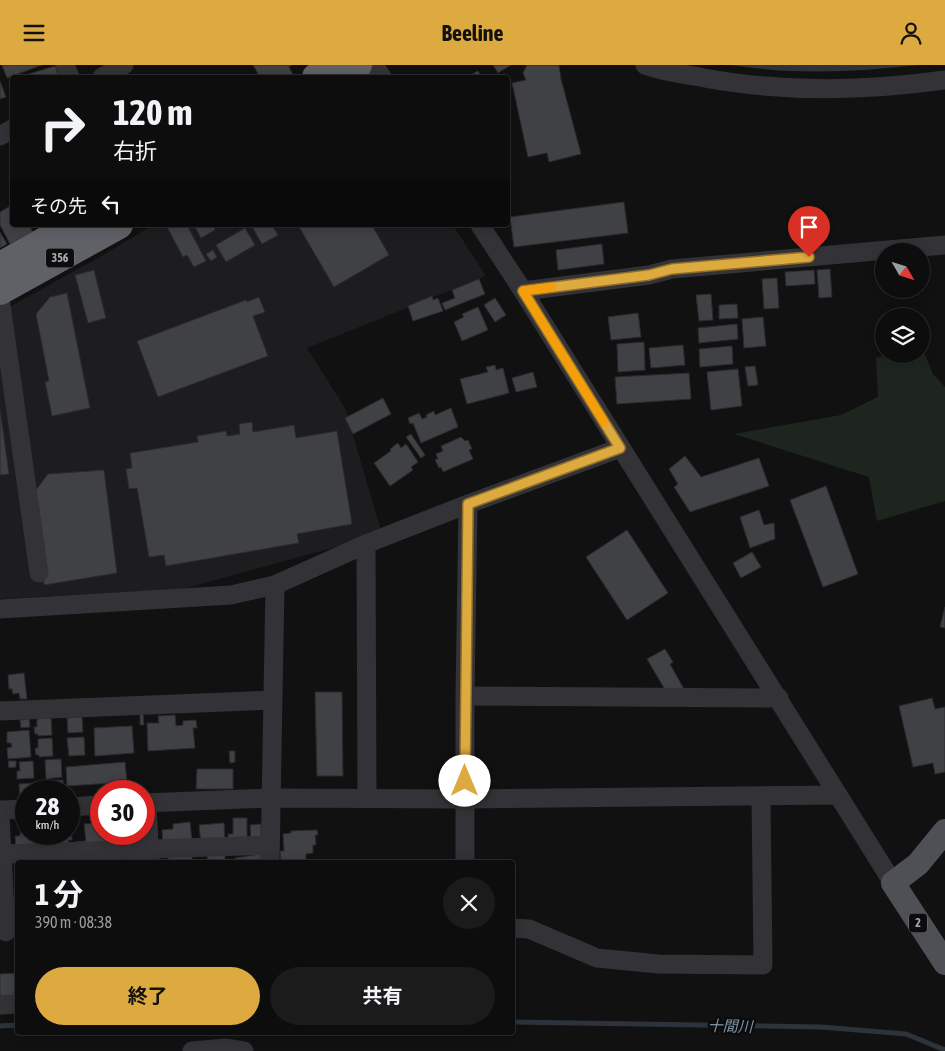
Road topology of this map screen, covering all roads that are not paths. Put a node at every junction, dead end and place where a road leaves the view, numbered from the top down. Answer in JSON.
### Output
{"nodes":[{"id":1,"x":124,"y":65,"type":"edge"},
{"id":2,"x":332,"y":65,"type":"edge"},
{"id":3,"x":645,"y":65,"type":"edge"},
{"id":4,"x":106,"y":75,"type":"edge"},
{"id":5,"x":319,"y":75,"type":"edge"},
{"id":6,"x":945,"y":80,"type":"edge"},
{"id":7,"x":69,"y":227,"type":"edge"},
{"id":8,"x":115,"y":227,"type":"edge"},
{"id":9,"x":481,"y":227,"type":"edge"},
{"id":10,"x":945,"y":245,"type":"edge"},
{"id":11,"x":0,"y":266,"type":"edge"},
{"id":12,"x":0,"y":291,"type":"edge"},
{"id":13,"x":523,"y":291,"type":"junction"},
{"id":14,"x":0,"y":298,"type":"edge"},
{"id":15,"x":620,"y":448,"type":"junction"},
{"id":16,"x":468,"y":504,"type":"junction"},
{"id":17,"x":366,"y":544,"type":"junction"},
{"id":18,"x":39,"y":573,"type":"dead end"},
{"id":19,"x":275,"y":585,"type":"junction"},
{"id":20,"x":0,"y":609,"type":"edge"},
{"id":21,"x":465,"y":695,"type":"junction"},
{"id":22,"x":779,"y":698,"type":"junction"},
{"id":23,"x":272,"y":700,"type":"junction"},
{"id":24,"x":0,"y":711,"type":"edge"},
{"id":25,"x":838,"y":795,"type":"junction"},
{"id":26,"x":761,"y":797,"type":"junction"},
{"id":27,"x":271,"y":798,"type":"junction"},
{"id":28,"x":368,"y":798,"type":"junction"},
{"id":29,"x":465,"y":799,"type":"junction"},
{"id":30,"x":155,"y":803,"type":"edge"},
{"id":31,"x":15,"y":809,"type":"edge"},
{"id":32,"x":0,"y":810,"type":"edge"},
{"id":33,"x":0,"y":815,"type":"edge"},
{"id":34,"x":945,"y":831,"type":"edge"},
{"id":35,"x":2,"y":854,"type":"junction"},
{"id":36,"x":270,"y":854,"type":"edge"},
{"id":37,"x":150,"y":856,"type":"edge"},
{"id":38,"x":465,"y":860,"type":"edge"},
{"id":39,"x":893,"y":883,"type":"junction"},
{"id":40,"x":11,"y":892,"type":"edge"},
{"id":41,"x":515,"y":928,"type":"edge"},
{"id":42,"x":8,"y":932,"type":"edge"},
{"id":43,"x":945,"y":963,"type":"edge"},
{"id":44,"x":15,"y":1004,"type":"edge"},
{"id":45,"x":0,"y":1005,"type":"edge"},
{"id":46,"x":192,"y":1051,"type":"edge"},
{"id":47,"x":244,"y":1051,"type":"edge"}],
"edges":[{"from":1,"to":4,"type":"street"},
{"from":2,"to":5,"type":"highway"},
{"from":3,"to":6,"type":"street"},
{"from":7,"to":11,"type":"highway","number":"356"},
{"from":8,"to":12,"type":"highway","number":"356"},
{"from":9,"to":13,"type":"street"},
{"from":10,"to":13,"type":"street"},
{"from":13,"to":15,"type":"street"},
{"from":14,"to":18,"type":"street"},
{"from":15,"to":16,"type":"street"},
{"from":15,"to":22,"type":"street"},
{"from":16,"to":17,"type":"street"},
{"from":16,"to":21,"type":"street"},
{"from":17,"to":19,"type":"street"},
{"from":17,"to":28,"type":"street"},
{"from":19,"to":20,"type":"street"},
{"from":19,"to":23,"type":"street"},
{"from":21,"to":22,"type":"street"},
{"from":21,"to":29,"type":"street"},
{"from":22,"to":25,"type":"street"},
{"from":23,"to":24,"type":"street"},
{"from":23,"to":27,"type":"street"},
{"from":25,"to":26,"type":"street"},
{"from":25,"to":39,"type":"street"},
{"from":26,"to":29,"type":"street"},
{"from":26,"to":41,"type":"street"},
{"from":27,"to":28,"type":"street"},
{"from":27,"to":30,"type":"street"},
{"from":27,"to":36,"type":"street"},
{"from":28,"to":29,"type":"street"},
{"from":29,"to":38,"type":"street"},
{"from":31,"to":32,"type":"street"},
{"from":33,"to":35,"type":"street"},
{"from":34,"to":39,"type":"main road"},
{"from":35,"to":37,"type":"street"},
{"from":35,"to":40,"type":"street"},
{"from":36,"to":37,"type":"street"},
{"from":39,"to":43,"type":"main road","number":"2"},
{"from":40,"to":42,"type":"street"},
{"from":44,"to":45,"type":"street"},
{"from":46,"to":47,"type":"street"}]}
